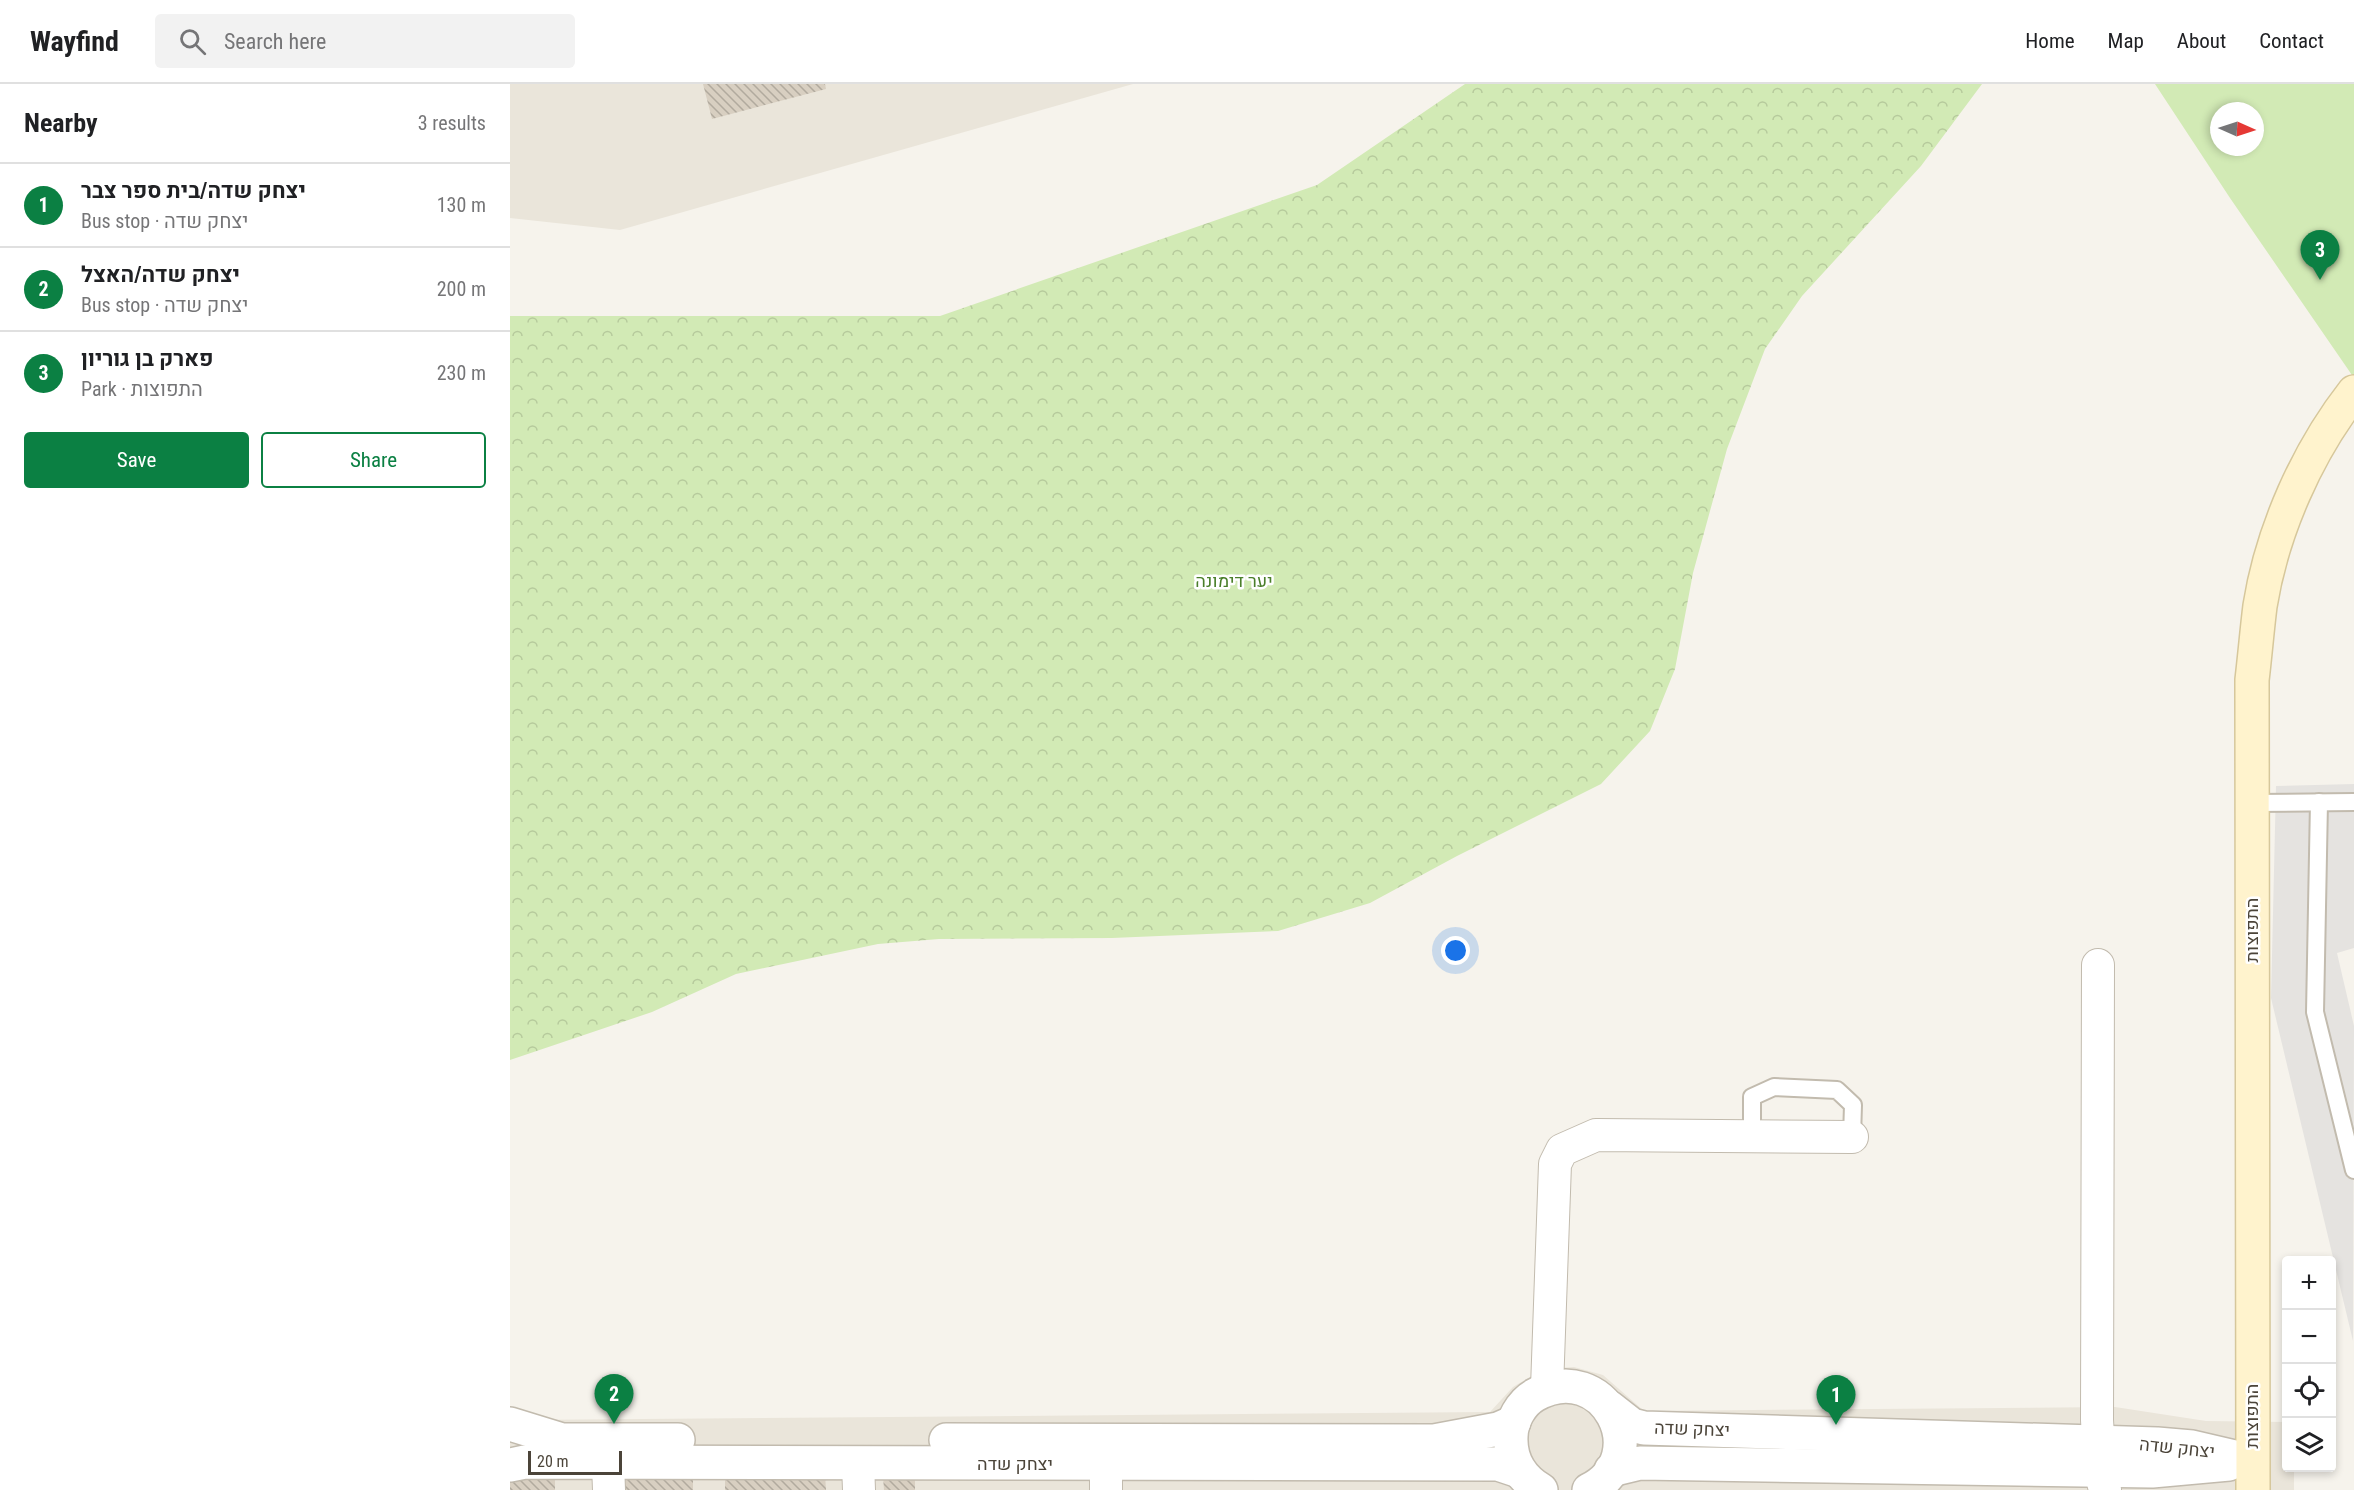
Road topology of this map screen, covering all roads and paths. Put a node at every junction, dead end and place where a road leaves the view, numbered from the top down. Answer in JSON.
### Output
{"nodes":[{"id":1,"x":2354,"y":392,"type":"edge"},
{"id":2,"x":2252,"y":802,"type":"junction"},
{"id":3,"x":2319,"y":802,"type":"junction"},
{"id":4,"x":2354,"y":802,"type":"edge"},
{"id":5,"x":2098,"y":965,"type":"dead end"},
{"id":6,"x":1752,"y":1135,"type":"junction"},
{"id":7,"x":1852,"y":1137,"type":"joint"},
{"id":8,"x":2354,"y":1170,"type":"edge"},
{"id":9,"x":1547,"y":1388,"type":"junction"},
{"id":10,"x":1610,"y":1407,"type":"junction"},
{"id":11,"x":1514,"y":1422,"type":"junction"},
{"id":12,"x":510,"y":1424,"type":"edge"},
{"id":13,"x":510,"y":1465,"type":"edge"},
{"id":14,"x":2101,"y":1467,"type":"edge"},
{"id":15,"x":2253,"y":1475,"type":"edge"},
{"id":16,"x":858,"y":1476,"type":"edge"},
{"id":17,"x":608,"y":1477,"type":"edge"},
{"id":18,"x":1106,"y":1477,"type":"edge"},
{"id":19,"x":1530,"y":1480,"type":"edge"},
{"id":20,"x":1600,"y":1480,"type":"edge"}],
"edges":[{"from":1,"to":2,"type":"main road","name":"התפוצות"},
{"from":2,"to":3,"type":"lane"},
{"from":2,"to":15,"type":"main road","name":"התפוצות"},
{"from":3,"to":4,"type":"lane"},
{"from":3,"to":8,"type":"lane"},
{"from":5,"to":14,"type":"street"},
{"from":6,"to":7,"type":"street"},
{"from":6,"to":7,"type":"lane"},
{"from":6,"to":9,"type":"street"},
{"from":9,"to":10,"type":"street","name":"יצחק שדה"},
{"from":9,"to":11,"type":"street"},
{"from":10,"to":14,"type":"street","name":"יצחק שדה"},
{"from":10,"to":20,"type":"street"},
{"from":11,"to":12,"type":"street","name":"יצחק שדה"},
{"from":11,"to":19,"type":"street"},
{"from":13,"to":17,"type":"street","name":"יצחק שדה"},
{"from":14,"to":15,"type":"street","name":"יצחק שדה"},
{"from":14,"to":20,"type":"street","name":"יצחק שדה"},
{"from":16,"to":17,"type":"street","name":"יצחק שדה"},
{"from":16,"to":18,"type":"street","name":"יצחק שדה"},
{"from":18,"to":19,"type":"street","name":"יצחק שדה"}]}
